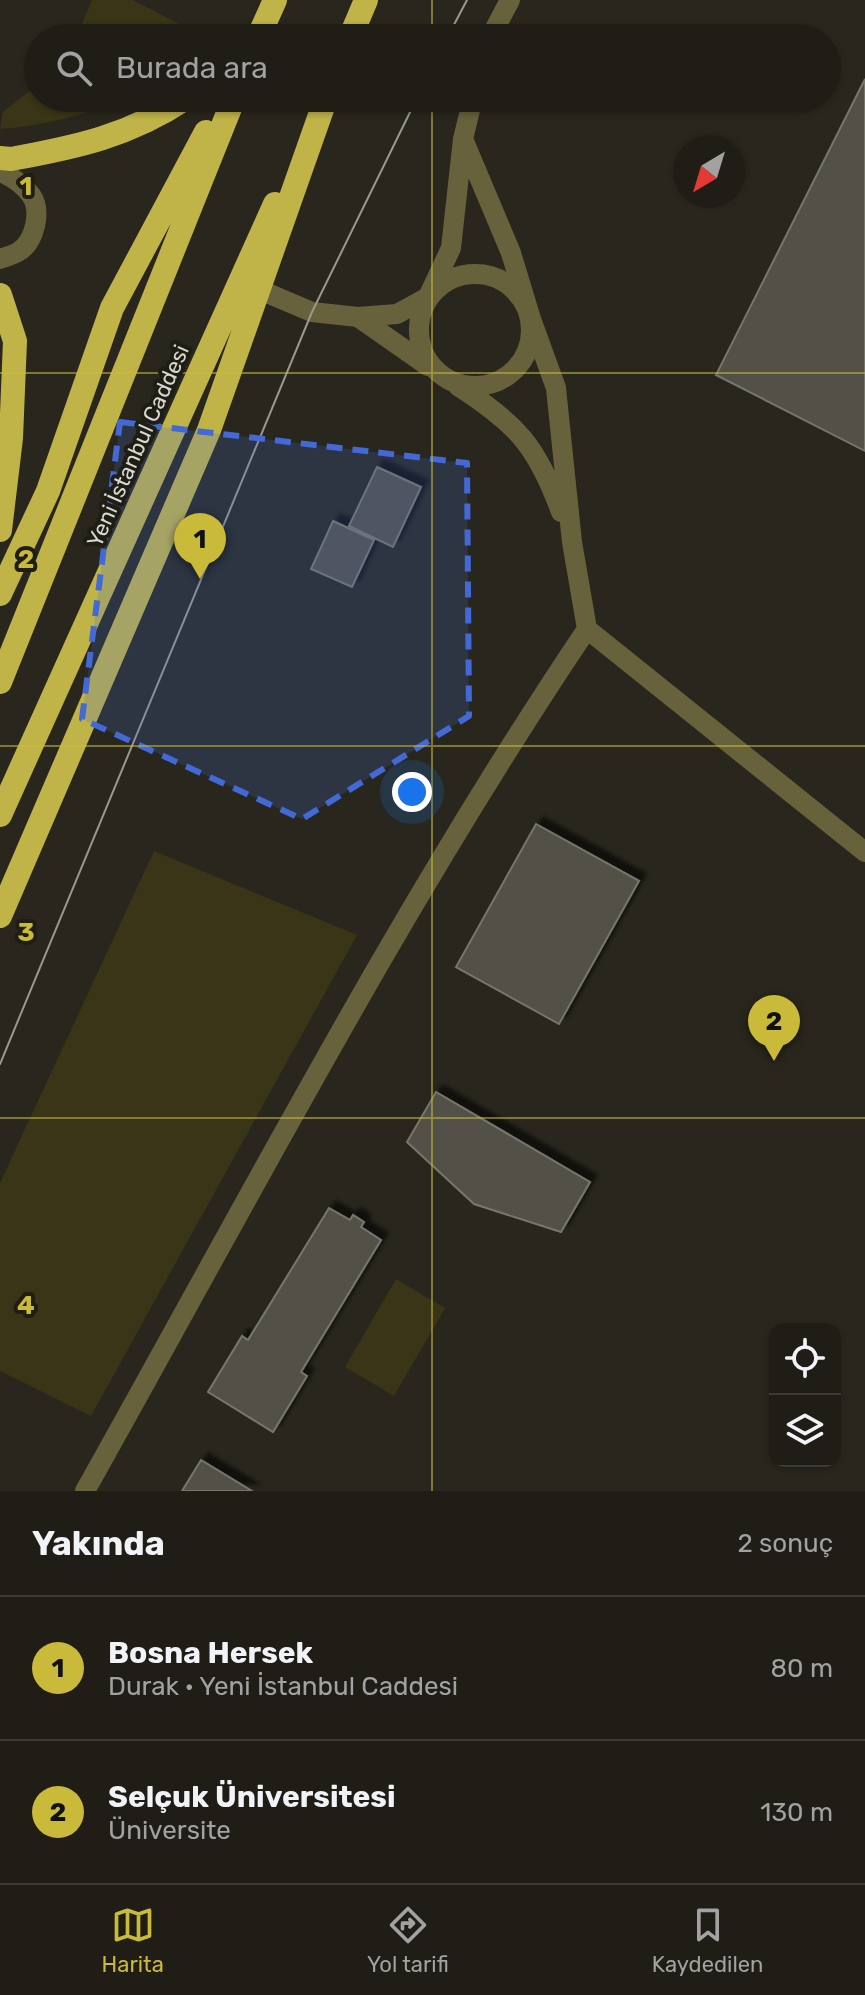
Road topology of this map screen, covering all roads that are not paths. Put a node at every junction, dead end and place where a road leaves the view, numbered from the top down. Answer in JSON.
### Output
{"nodes":[{"id":1,"x":366,"y":0,"type":"edge"},
{"id":2,"x":510,"y":0,"type":"edge"},
{"id":3,"x":356,"y":24,"type":"edge"},
{"id":4,"x":497,"y":24,"type":"edge"},
{"id":5,"x":165,"y":112,"type":"edge"},
{"id":6,"x":217,"y":112,"type":"edge"},
{"id":7,"x":228,"y":112,"type":"edge"},
{"id":8,"x":319,"y":112,"type":"edge"},
{"id":9,"x":320,"y":112,"type":"edge"},
{"id":10,"x":470,"y":112,"type":"edge"},
{"id":11,"x":463,"y":139,"type":"junction"},
{"id":12,"x":0,"y":158,"type":"edge"},
{"id":13,"x":0,"y":172,"type":"edge"},
{"id":14,"x":0,"y":259,"type":"edge"},
{"id":15,"x":260,"y":290,"type":"junction"},
{"id":16,"x":0,"y":295,"type":"edge"},
{"id":17,"x":428,"y":297,"type":"junction"},
{"id":18,"x":358,"y":317,"type":"junction"},
{"id":19,"x":531,"y":319,"type":"junction"},
{"id":20,"x":438,"y":373,"type":"junction"},
{"id":21,"x":0,"y":530,"type":"edge"},
{"id":22,"x":572,"y":542,"type":"junction"},
{"id":23,"x":0,"y":594,"type":"edge"},
{"id":24,"x":587,"y":629,"type":"junction"},
{"id":25,"x":0,"y":682,"type":"edge"},
{"id":26,"x":0,"y":815,"type":"edge"},
{"id":27,"x":865,"y":852,"type":"edge"},
{"id":28,"x":0,"y":916,"type":"edge"},
{"id":29,"x":85,"y":1491,"type":"edge"}],
"edges":[{"from":1,"to":3,"type":"highway"},
{"from":2,"to":4,"type":"street"},
{"from":5,"to":12,"type":"highway"},
{"from":6,"to":23,"type":"highway"},
{"from":7,"to":25,"type":"highway","name":"Yeni İstanbul Caddesi"},
{"from":8,"to":26,"type":"highway","name":"Yeni İstanbul Caddesi"},
{"from":9,"to":15,"type":"highway"},
{"from":10,"to":11,"type":"street"},
{"from":11,"to":17,"type":"street"},
{"from":11,"to":19,"type":"street"},
{"from":13,"to":14,"type":"street"},
{"from":15,"to":18,"type":"street"},
{"from":15,"to":28,"type":"highway"},
{"from":16,"to":21,"type":"highway"},
{"from":17,"to":18,"type":"street"},
{"from":17,"to":19,"type":"street"},
{"from":17,"to":20,"type":"street"},
{"from":18,"to":20,"type":"street"},
{"from":19,"to":20,"type":"street"},
{"from":19,"to":22,"type":"street"},
{"from":20,"to":22,"type":"street"},
{"from":22,"to":24,"type":"street"},
{"from":24,"to":27,"type":"street"},
{"from":24,"to":29,"type":"street"}]}
